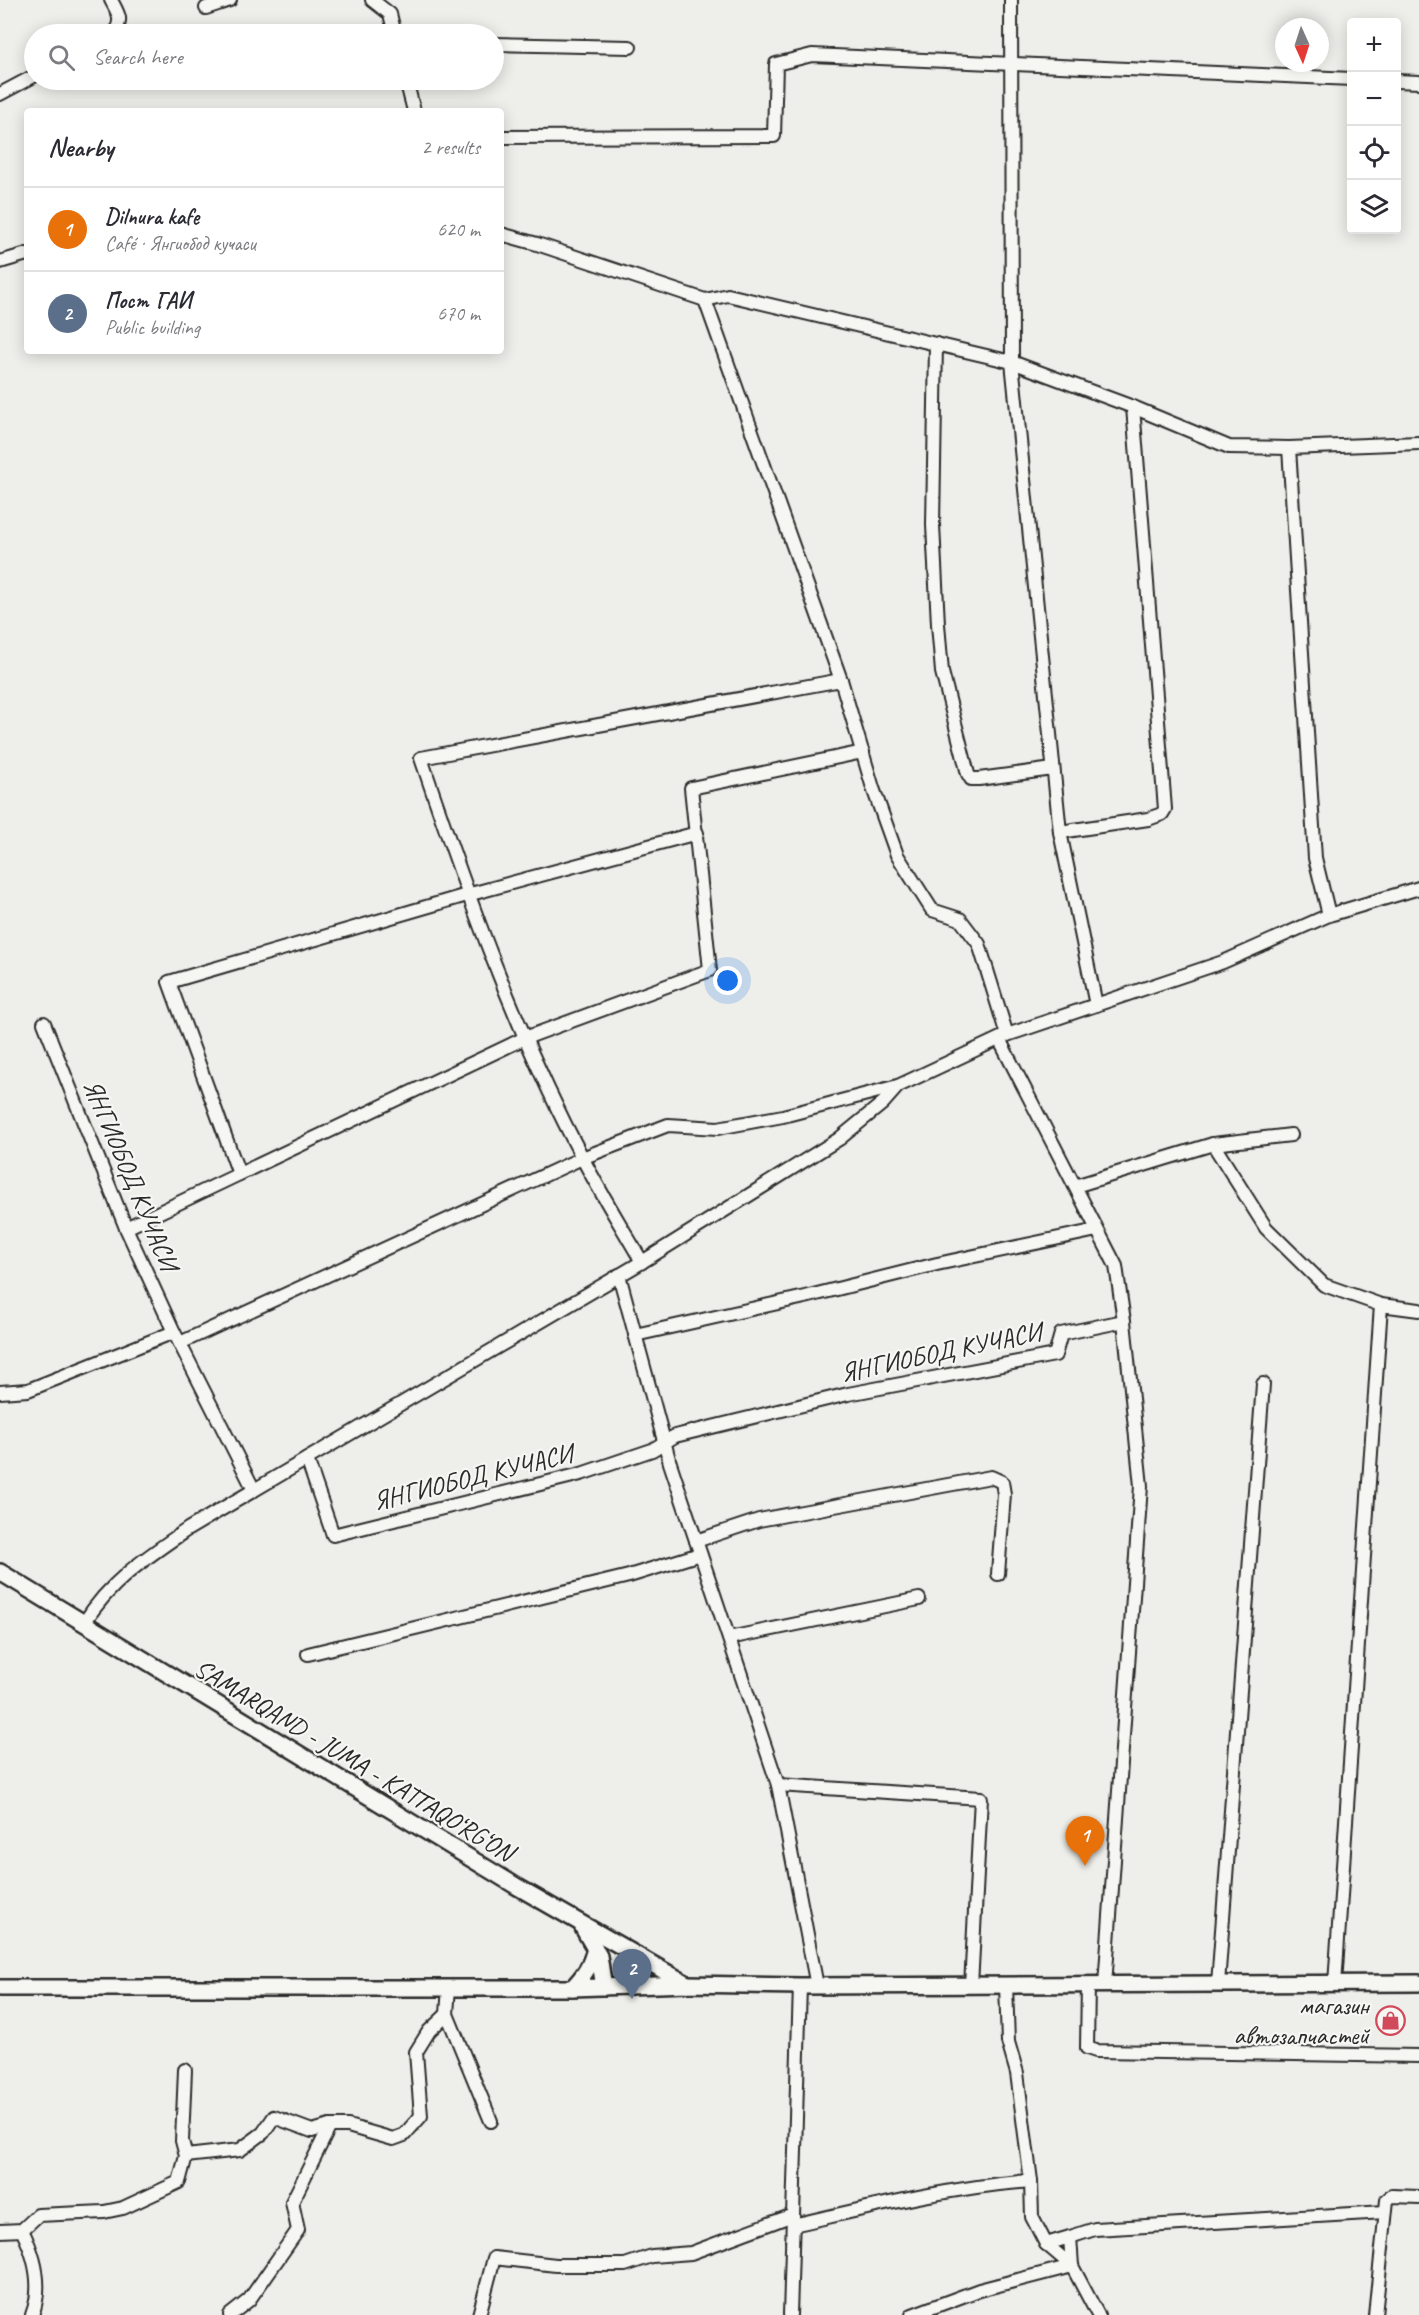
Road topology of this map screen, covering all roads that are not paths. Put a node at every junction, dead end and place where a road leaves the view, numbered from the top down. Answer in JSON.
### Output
{"nodes":[{"id":1,"x":111,"y":0,"type":"edge"},
{"id":2,"x":230,"y":0,"type":"edge"},
{"id":3,"x":372,"y":0,"type":"edge"},
{"id":4,"x":1011,"y":0,"type":"edge"},
{"id":5,"x":206,"y":8,"type":"dead end"},
{"id":6,"x":120,"y":24,"type":"edge"},
{"id":7,"x":392,"y":24,"type":"edge"},
{"id":8,"x":504,"y":44,"type":"edge"},
{"id":9,"x":630,"y":47,"type":"dead end"},
{"id":10,"x":1012,"y":65,"type":"junction"},
{"id":11,"x":1347,"y":79,"type":"edge"},
{"id":12,"x":24,"y":81,"type":"edge"},
{"id":13,"x":1401,"y":81,"type":"edge"},
{"id":14,"x":1419,"y":82,"type":"edge"},
{"id":15,"x":409,"y":90,"type":"edge"},
{"id":16,"x":0,"y":94,"type":"edge"},
{"id":17,"x":413,"y":108,"type":"edge"},
{"id":18,"x":504,"y":138,"type":"edge"},
{"id":19,"x":504,"y":235,"type":"edge"},
{"id":20,"x":24,"y":255,"type":"edge"},
{"id":21,"x":0,"y":262,"type":"edge"},
{"id":22,"x":705,"y":300,"type":"junction"},
{"id":23,"x":936,"y":344,"type":"junction"},
{"id":24,"x":1012,"y":362,"type":"junction"},
{"id":25,"x":1133,"y":407,"type":"junction"},
{"id":26,"x":1419,"y":443,"type":"edge"},
{"id":27,"x":1289,"y":448,"type":"junction"},
{"id":28,"x":841,"y":680,"type":"junction"},
{"id":29,"x":862,"y":752,"type":"junction"},
{"id":30,"x":1053,"y":769,"type":"junction"},
{"id":31,"x":1060,"y":832,"type":"junction"},
{"id":32,"x":697,"y":833,"type":"junction"},
{"id":33,"x":1419,"y":888,"type":"edge"},
{"id":34,"x":467,"y":895,"type":"junction"},
{"id":35,"x":1329,"y":915,"type":"junction"},
{"id":36,"x":1096,"y":1005,"type":"junction"},
{"id":37,"x":44,"y":1023,"type":"dead end"},
{"id":38,"x":1003,"y":1037,"type":"junction"},
{"id":39,"x":525,"y":1038,"type":"junction"},
{"id":40,"x":898,"y":1086,"type":"junction"},
{"id":41,"x":1291,"y":1135,"type":"dead end"},
{"id":42,"x":1213,"y":1144,"type":"junction"},
{"id":43,"x":582,"y":1158,"type":"junction"},
{"id":44,"x":239,"y":1174,"type":"junction"},
{"id":45,"x":1075,"y":1186,"type":"junction"},
{"id":46,"x":126,"y":1228,"type":"junction"},
{"id":47,"x":1097,"y":1230,"type":"junction"},
{"id":48,"x":642,"y":1262,"type":"junction"},
{"id":49,"x":619,"y":1275,"type":"junction"},
{"id":50,"x":1381,"y":1305,"type":"junction"},
{"id":51,"x":1419,"y":1310,"type":"edge"},
{"id":52,"x":1124,"y":1321,"type":"junction"},
{"id":53,"x":635,"y":1335,"type":"junction"},
{"id":54,"x":177,"y":1338,"type":"junction"},
{"id":55,"x":1263,"y":1384,"type":"dead end"},
{"id":56,"x":0,"y":1392,"type":"edge"},
{"id":57,"x":664,"y":1443,"type":"junction"},
{"id":58,"x":307,"y":1459,"type":"junction"},
{"id":59,"x":254,"y":1490,"type":"junction"},
{"id":60,"x":696,"y":1541,"type":"junction"},
{"id":61,"x":700,"y":1554,"type":"junction"},
{"id":62,"x":0,"y":1572,"type":"edge"},
{"id":63,"x":998,"y":1574,"type":"dead end"},
{"id":64,"x":919,"y":1599,"type":"dead end"},
{"id":65,"x":84,"y":1623,"type":"junction"},
{"id":66,"x":729,"y":1638,"type":"junction"},
{"id":67,"x":308,"y":1654,"type":"dead end"},
{"id":68,"x":778,"y":1785,"type":"junction"},
{"id":69,"x":581,"y":1925,"type":"junction"},
{"id":70,"x":595,"y":1948,"type":"junction"},
{"id":71,"x":1419,"y":1983,"type":"edge"},
{"id":72,"x":687,"y":1984,"type":"junction"},
{"id":73,"x":1088,"y":1984,"type":"junction"},
{"id":74,"x":1218,"y":1984,"type":"junction"},
{"id":75,"x":1335,"y":1984,"type":"junction"},
{"id":76,"x":1006,"y":1985,"type":"junction"},
{"id":77,"x":1105,"y":1985,"type":"junction"},
{"id":78,"x":604,"y":1986,"type":"junction"},
{"id":79,"x":800,"y":1986,"type":"junction"},
{"id":80,"x":817,"y":1986,"type":"junction"},
{"id":81,"x":971,"y":1986,"type":"junction"},
{"id":82,"x":0,"y":1988,"type":"edge"},
{"id":83,"x":449,"y":1988,"type":"junction"},
{"id":84,"x":572,"y":1988,"type":"junction"},
{"id":85,"x":447,"y":2014,"type":"junction"},
{"id":86,"x":1419,"y":2056,"type":"edge"},
{"id":87,"x":185,"y":2070,"type":"dead end"},
{"id":88,"x":491,"y":2121,"type":"dead end"},
{"id":89,"x":330,"y":2126,"type":"junction"},
{"id":90,"x":186,"y":2156,"type":"junction"},
{"id":91,"x":1030,"y":2181,"type":"junction"},
{"id":92,"x":1419,"y":2197,"type":"edge"},
{"id":93,"x":1385,"y":2212,"type":"junction"},
{"id":94,"x":793,"y":2220,"type":"junction"},
{"id":95,"x":0,"y":2230,"type":"edge"},
{"id":96,"x":22,"y":2230,"type":"junction"},
{"id":97,"x":1070,"y":2237,"type":"junction"},
{"id":98,"x":1046,"y":2244,"type":"junction"},
{"id":99,"x":1072,"y":2266,"type":"junction"},
{"id":100,"x":32,"y":2315,"type":"edge"},
{"id":101,"x":230,"y":2315,"type":"edge"},
{"id":102,"x":479,"y":2315,"type":"edge"},
{"id":103,"x":790,"y":2315,"type":"edge"},
{"id":104,"x":912,"y":2315,"type":"edge"},
{"id":105,"x":1098,"y":2315,"type":"edge"},
{"id":106,"x":1375,"y":2315,"type":"edge"}],
"edges":[{"from":1,"to":6,"type":"street"},
{"from":2,"to":5,"type":"street"},
{"from":3,"to":7,"type":"street"},
{"from":4,"to":10,"type":"street"},
{"from":8,"to":9,"type":"street"},
{"from":10,"to":11,"type":"street"},
{"from":10,"to":18,"type":"street"},
{"from":10,"to":24,"type":"street"},
{"from":12,"to":16,"type":"street"},
{"from":13,"to":14,"type":"street"},
{"from":15,"to":17,"type":"street"},
{"from":19,"to":22,"type":"street"},
{"from":20,"to":21,"type":"street"},
{"from":22,"to":23,"type":"street"},
{"from":22,"to":28,"type":"street"},
{"from":23,"to":24,"type":"street"},
{"from":23,"to":30,"type":"street"},
{"from":24,"to":25,"type":"street"},
{"from":24,"to":30,"type":"street"},
{"from":25,"to":27,"type":"street"},
{"from":25,"to":31,"type":"street"},
{"from":26,"to":27,"type":"street"},
{"from":27,"to":35,"type":"street"},
{"from":28,"to":29,"type":"street"},
{"from":28,"to":34,"type":"street"},
{"from":29,"to":32,"type":"street"},
{"from":29,"to":38,"type":"street"},
{"from":30,"to":31,"type":"street"},
{"from":31,"to":36,"type":"street"},
{"from":32,"to":34,"type":"street"},
{"from":32,"to":39,"type":"street"},
{"from":33,"to":35,"type":"street"},
{"from":34,"to":39,"type":"street"},
{"from":34,"to":44,"type":"street"},
{"from":35,"to":36,"type":"street"},
{"from":36,"to":38,"type":"street"},
{"from":37,"to":46,"type":"street","name":"ЯНГИОБОД КУЧАСИ"},
{"from":38,"to":40,"type":"street"},
{"from":38,"to":45,"type":"street"},
{"from":39,"to":43,"type":"street"},
{"from":39,"to":44,"type":"street"},
{"from":40,"to":43,"type":"street"},
{"from":40,"to":48,"type":"street"},
{"from":41,"to":42,"type":"street"},
{"from":42,"to":45,"type":"street"},
{"from":42,"to":50,"type":"street"},
{"from":43,"to":48,"type":"street"},
{"from":43,"to":54,"type":"street"},
{"from":44,"to":46,"type":"street"},
{"from":45,"to":47,"type":"street"},
{"from":46,"to":54,"type":"street","name":"ЯНГИОБОД КУЧАСИ"},
{"from":47,"to":52,"type":"street"},
{"from":47,"to":53,"type":"street"},
{"from":48,"to":49,"type":"street"},
{"from":49,"to":53,"type":"street"},
{"from":49,"to":58,"type":"street"},
{"from":50,"to":51,"type":"street"},
{"from":50,"to":75,"type":"street"},
{"from":52,"to":57,"type":"street","name":"ЯНГИОБОД КУЧАСИ"},
{"from":52,"to":77,"type":"street"},
{"from":53,"to":57,"type":"street"},
{"from":54,"to":56,"type":"street"},
{"from":54,"to":59,"type":"street","name":"ЯНГИОБОД КУЧАСИ"},
{"from":55,"to":74,"type":"street"},
{"from":57,"to":58,"type":"street","name":"ЯНГИОБОД КУЧАСИ"},
{"from":57,"to":60,"type":"street"},
{"from":58,"to":59,"type":"street"},
{"from":59,"to":65,"type":"street"},
{"from":60,"to":61,"type":"street"},
{"from":60,"to":63,"type":"street"},
{"from":61,"to":66,"type":"street"},
{"from":61,"to":67,"type":"street"},
{"from":62,"to":65,"type":"main road","name":"SAMARQAND - JUMA - KATTAQO‘RG‘ON"},
{"from":64,"to":66,"type":"street"},
{"from":65,"to":69,"type":"main road","name":"SAMARQAND - JUMA - KATTAQO‘RG‘ON"},
{"from":66,"to":68,"type":"street"},
{"from":68,"to":80,"type":"street"},
{"from":68,"to":81,"type":"street"},
{"from":69,"to":70,"type":"main road"},
{"from":69,"to":72,"type":"main road","name":"SAMARQAND - JUMA - KATTAQO‘RG‘ON"},
{"from":70,"to":78,"type":"main road"},
{"from":70,"to":84,"type":"main road"},
{"from":71,"to":75,"type":"main road"},
{"from":72,"to":78,"type":"main road"},
{"from":72,"to":79,"type":"main road"},
{"from":73,"to":76,"type":"main road"},
{"from":73,"to":77,"type":"main road"},
{"from":73,"to":86,"type":"street"},
{"from":74,"to":75,"type":"main road"},
{"from":74,"to":77,"type":"main road"},
{"from":76,"to":81,"type":"main road"},
{"from":76,"to":91,"type":"street"},
{"from":78,"to":84,"type":"main road"},
{"from":79,"to":80,"type":"main road"},
{"from":79,"to":94,"type":"street"},
{"from":80,"to":81,"type":"main road"},
{"from":82,"to":83,"type":"main road"},
{"from":83,"to":84,"type":"main road"},
{"from":83,"to":85,"type":"street"},
{"from":85,"to":88,"type":"street"},
{"from":85,"to":89,"type":"street"},
{"from":87,"to":90,"type":"street"},
{"from":89,"to":90,"type":"street"},
{"from":89,"to":101,"type":"street"},
{"from":90,"to":96,"type":"street"},
{"from":91,"to":94,"type":"street"},
{"from":91,"to":98,"type":"street"},
{"from":92,"to":93,"type":"street"},
{"from":93,"to":97,"type":"street"},
{"from":93,"to":106,"type":"street"},
{"from":94,"to":102,"type":"street"},
{"from":94,"to":103,"type":"street"},
{"from":95,"to":96,"type":"street"},
{"from":96,"to":100,"type":"street"},
{"from":97,"to":98,"type":"street"},
{"from":97,"to":99,"type":"street"},
{"from":98,"to":99,"type":"street"},
{"from":99,"to":104,"type":"street"},
{"from":99,"to":105,"type":"street"}]}
